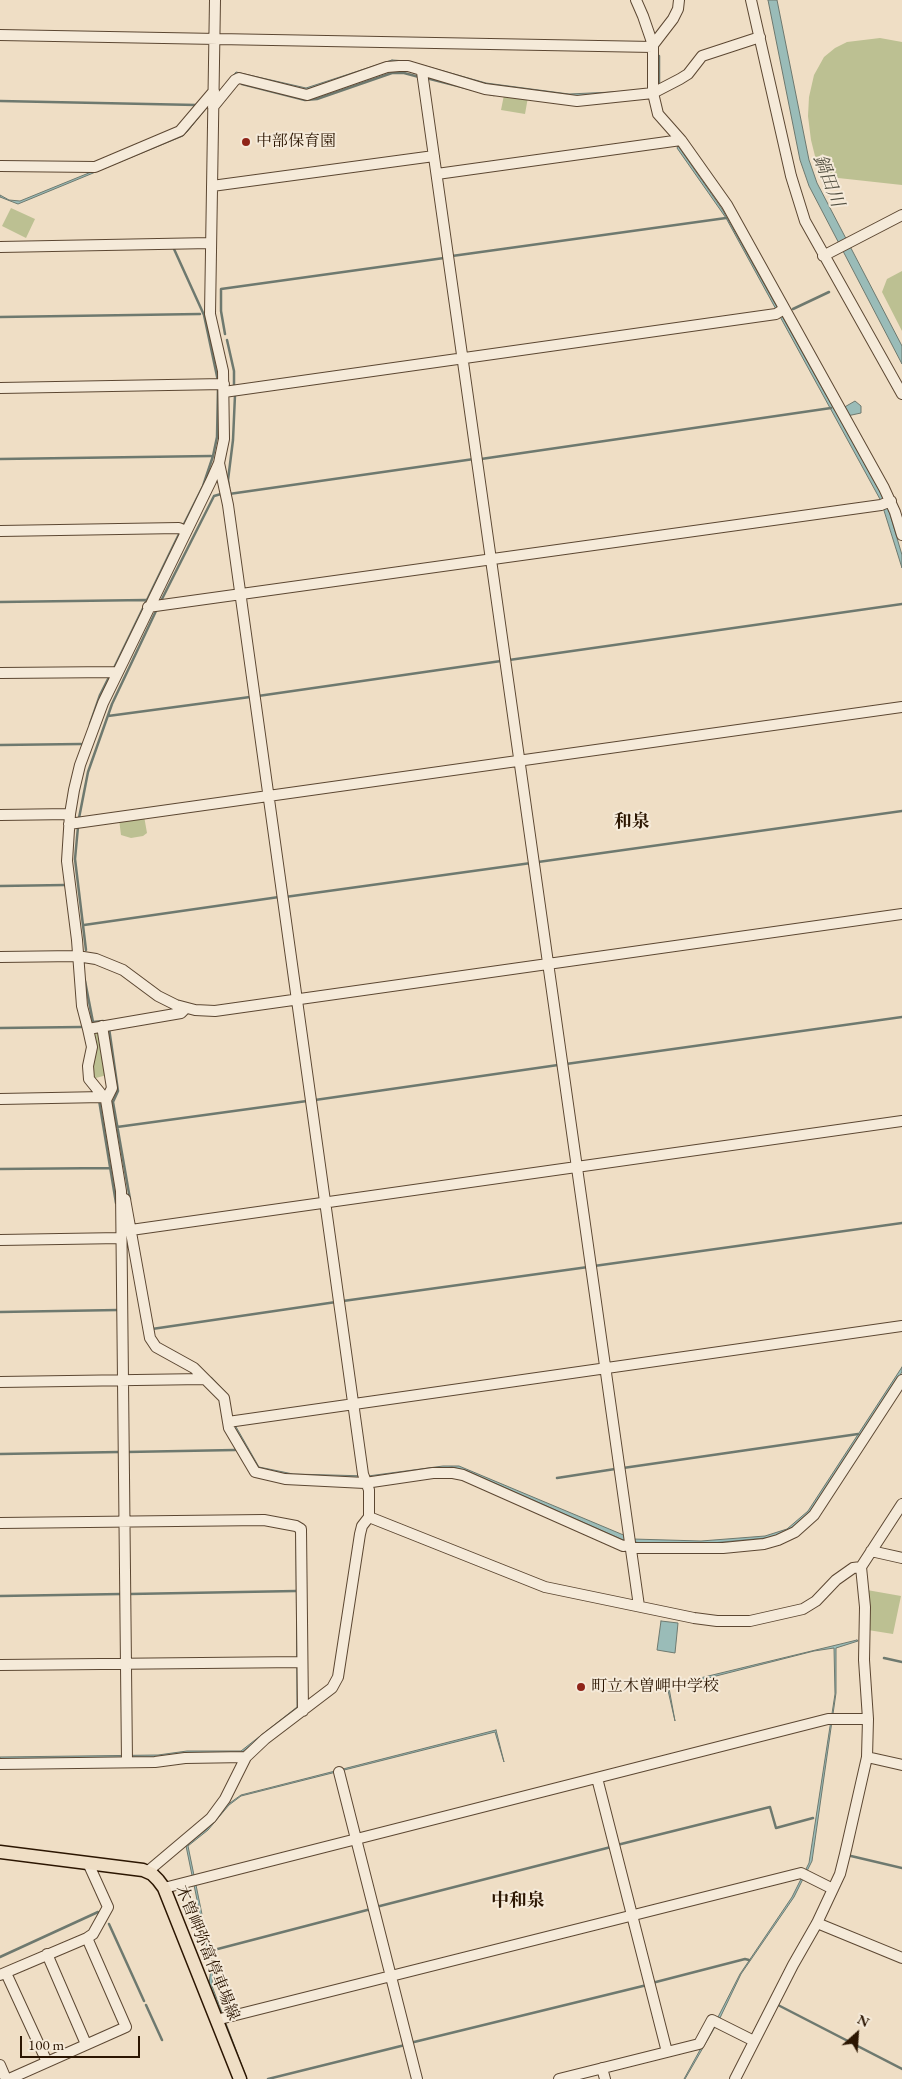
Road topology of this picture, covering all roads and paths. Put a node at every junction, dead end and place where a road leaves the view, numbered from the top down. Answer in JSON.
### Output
{"nodes":[{"id":1,"x":215,"y":0,"type":"edge"},
{"id":2,"x":636,"y":0,"type":"edge"},
{"id":3,"x":678,"y":0,"type":"edge"},
{"id":4,"x":751,"y":0,"type":"edge"},
{"id":5,"x":0,"y":35,"type":"edge"},
{"id":6,"x":760,"y":37,"type":"junction"},
{"id":7,"x":214,"y":39,"type":"junction"},
{"id":8,"x":653,"y":46,"type":"junction"},
{"id":9,"x":422,"y":72,"type":"junction"},
{"id":10,"x":653,"y":93,"type":"junction"},
{"id":11,"x":214,"y":99,"type":"junction"},
{"id":12,"x":681,"y":140,"type":"junction"},
{"id":13,"x":434,"y":156,"type":"junction"},
{"id":14,"x":0,"y":166,"type":"edge"},
{"id":15,"x":437,"y":174,"type":"junction"},
{"id":16,"x":212,"y":186,"type":"junction"},
{"id":17,"x":902,"y":215,"type":"edge"},
{"id":18,"x":211,"y":243,"type":"junction"},
{"id":19,"x":0,"y":247,"type":"edge"},
{"id":20,"x":823,"y":256,"type":"junction"},
{"id":21,"x":781,"y":311,"type":"junction"},
{"id":22,"x":463,"y":358,"type":"junction"},
{"id":23,"x":0,"y":388,"type":"edge"},
{"id":24,"x":224,"y":388,"type":"junction"},
{"id":25,"x":902,"y":394,"type":"edge"},
{"id":26,"x":219,"y":463,"type":"junction"},
{"id":27,"x":887,"y":503,"type":"junction"},
{"id":28,"x":0,"y":531,"type":"edge"},
{"id":29,"x":186,"y":531,"type":"junction"},
{"id":30,"x":902,"y":535,"type":"edge"},
{"id":31,"x":491,"y":559,"type":"junction"},
{"id":32,"x":239,"y":595,"type":"junction"},
{"id":33,"x":148,"y":607,"type":"junction"},
{"id":34,"x":117,"y":672,"type":"junction"},
{"id":35,"x":0,"y":674,"type":"edge"},
{"id":36,"x":902,"y":707,"type":"edge"},
{"id":37,"x":520,"y":760,"type":"junction"},
{"id":38,"x":268,"y":797,"type":"junction"},
{"id":39,"x":0,"y":815,"type":"edge"},
{"id":40,"x":70,"y":819,"type":"junction"},
{"id":41,"x":902,"y":914,"type":"edge"},
{"id":42,"x":77,"y":956,"type":"junction"},
{"id":43,"x":0,"y":957,"type":"edge"},
{"id":44,"x":549,"y":964,"type":"junction"},
{"id":45,"x":297,"y":999,"type":"junction"},
{"id":46,"x":186,"y":1008,"type":"junction"},
{"id":47,"x":102,"y":1026,"type":"junction"},
{"id":48,"x":88,"y":1028,"type":"junction"},
{"id":49,"x":0,"y":1098,"type":"edge"},
{"id":50,"x":101,"y":1098,"type":"junction"},
{"id":51,"x":902,"y":1120,"type":"edge"},
{"id":52,"x":577,"y":1166,"type":"junction"},
{"id":53,"x":121,"y":1191,"type":"junction"},
{"id":54,"x":325,"y":1202,"type":"junction"},
{"id":55,"x":131,"y":1230,"type":"junction"},
{"id":56,"x":121,"y":1238,"type":"junction"},
{"id":57,"x":0,"y":1240,"type":"edge"},
{"id":58,"x":902,"y":1326,"type":"edge"},
{"id":59,"x":605,"y":1368,"type":"junction"},
{"id":60,"x":204,"y":1378,"type":"junction"},
{"id":61,"x":123,"y":1380,"type":"junction"},
{"id":62,"x":902,"y":1380,"type":"edge"},
{"id":63,"x":0,"y":1382,"type":"edge"},
{"id":64,"x":353,"y":1404,"type":"junction"},
{"id":65,"x":228,"y":1422,"type":"junction"},
{"id":66,"x":364,"y":1479,"type":"junction"},
{"id":67,"x":902,"y":1504,"type":"edge"},
{"id":68,"x":369,"y":1517,"type":"junction"},
{"id":69,"x":124,"y":1522,"type":"junction"},
{"id":70,"x":0,"y":1523,"type":"edge"},
{"id":71,"x":629,"y":1543,"type":"junction"},
{"id":72,"x":871,"y":1551,"type":"junction"},
{"id":73,"x":902,"y":1558,"type":"edge"},
{"id":74,"x":861,"y":1567,"type":"junction"},
{"id":75,"x":639,"y":1606,"type":"junction"},
{"id":76,"x":299,"y":1662,"type":"junction"},
{"id":77,"x":0,"y":1664,"type":"edge"},
{"id":78,"x":126,"y":1664,"type":"junction"},
{"id":79,"x":303,"y":1711,"type":"junction"},
{"id":80,"x":868,"y":1719,"type":"junction"},
{"id":81,"x":246,"y":1757,"type":"junction"},
{"id":82,"x":867,"y":1757,"type":"junction"},
{"id":83,"x":127,"y":1759,"type":"junction"},
{"id":84,"x":0,"y":1764,"type":"edge"},
{"id":85,"x":902,"y":1765,"type":"edge"},
{"id":86,"x":339,"y":1772,"type":"dead end"},
{"id":87,"x":596,"y":1778,"type":"junction"},
{"id":88,"x":356,"y":1839,"type":"junction"},
{"id":89,"x":0,"y":1852,"type":"edge"},
{"id":90,"x":88,"y":1863,"type":"junction"},
{"id":91,"x":146,"y":1872,"type":"junction"},
{"id":92,"x":164,"y":1888,"type":"junction"},
{"id":93,"x":833,"y":1889,"type":"junction"},
{"id":94,"x":632,"y":1915,"type":"junction"},
{"id":95,"x":817,"y":1922,"type":"junction"},
{"id":96,"x":87,"y":1938,"type":"junction"},
{"id":97,"x":47,"y":1954,"type":"junction"},
{"id":98,"x":902,"y":1958,"type":"edge"},
{"id":99,"x":3,"y":1974,"type":"edge"},
{"id":100,"x":390,"y":1976,"type":"junction"},
{"id":101,"x":220,"y":2019,"type":"junction"},
{"id":102,"x":754,"y":2041,"type":"junction"},
{"id":103,"x":86,"y":2044,"type":"junction"},
{"id":104,"x":667,"y":2052,"type":"junction"},
{"id":105,"x":47,"y":2062,"type":"junction"},
{"id":106,"x":0,"y":2066,"type":"edge"},
{"id":107,"x":602,"y":2068,"type":"junction"},
{"id":108,"x":7,"y":2079,"type":"edge"},
{"id":109,"x":240,"y":2079,"type":"edge"},
{"id":110,"x":417,"y":2079,"type":"edge"},
{"id":111,"x":559,"y":2079,"type":"edge"},
{"id":112,"x":605,"y":2079,"type":"edge"},
{"id":113,"x":735,"y":2079,"type":"edge"}],
"edges":[{"from":1,"to":7,"type":"street"},
{"from":2,"to":8,"type":"street"},
{"from":3,"to":8,"type":"street"},
{"from":4,"to":6,"type":"street"},
{"from":5,"to":7,"type":"street"},
{"from":6,"to":10,"type":"street"},
{"from":6,"to":20,"type":"street"},
{"from":7,"to":8,"type":"street"},
{"from":7,"to":11,"type":"street"},
{"from":8,"to":10,"type":"street"},
{"from":9,"to":10,"type":"street"},
{"from":9,"to":11,"type":"street"},
{"from":9,"to":13,"type":"street"},
{"from":10,"to":12,"type":"street"},
{"from":11,"to":14,"type":"street"},
{"from":11,"to":16,"type":"street"},
{"from":12,"to":15,"type":"street"},
{"from":12,"to":21,"type":"street"},
{"from":13,"to":15,"type":"street"},
{"from":13,"to":16,"type":"street"},
{"from":15,"to":22,"type":"street"},
{"from":16,"to":18,"type":"street"},
{"from":17,"to":20,"type":"street"},
{"from":18,"to":19,"type":"street"},
{"from":18,"to":24,"type":"street"},
{"from":20,"to":25,"type":"street"},
{"from":21,"to":22,"type":"street"},
{"from":21,"to":27,"type":"street"},
{"from":22,"to":24,"type":"street"},
{"from":22,"to":31,"type":"street"},
{"from":23,"to":24,"type":"street"},
{"from":24,"to":26,"type":"street"},
{"from":26,"to":29,"type":"street"},
{"from":26,"to":32,"type":"street"},
{"from":27,"to":30,"type":"street"},
{"from":27,"to":31,"type":"street"},
{"from":28,"to":29,"type":"street"},
{"from":29,"to":33,"type":"street"},
{"from":31,"to":32,"type":"street"},
{"from":31,"to":37,"type":"street"},
{"from":32,"to":33,"type":"street"},
{"from":32,"to":38,"type":"street"},
{"from":33,"to":34,"type":"street"},
{"from":34,"to":35,"type":"street"},
{"from":34,"to":40,"type":"street"},
{"from":36,"to":37,"type":"street"},
{"from":37,"to":38,"type":"street"},
{"from":37,"to":44,"type":"street"},
{"from":38,"to":40,"type":"street"},
{"from":38,"to":45,"type":"street"},
{"from":39,"to":40,"type":"street"},
{"from":40,"to":42,"type":"street"},
{"from":41,"to":44,"type":"street"},
{"from":42,"to":43,"type":"street"},
{"from":42,"to":46,"type":"street"},
{"from":42,"to":48,"type":"street"},
{"from":44,"to":45,"type":"street"},
{"from":44,"to":52,"type":"street"},
{"from":45,"to":46,"type":"street"},
{"from":45,"to":54,"type":"street"},
{"from":46,"to":47,"type":"street"},
{"from":47,"to":48,"type":"street"},
{"from":47,"to":50,"type":"street"},
{"from":48,"to":50,"type":"street"},
{"from":49,"to":50,"type":"street"},
{"from":50,"to":53,"type":"street"},
{"from":51,"to":52,"type":"street"},
{"from":52,"to":54,"type":"street"},
{"from":52,"to":59,"type":"street"},
{"from":53,"to":55,"type":"street"},
{"from":53,"to":56,"type":"street"},
{"from":54,"to":55,"type":"street"},
{"from":54,"to":64,"type":"street"},
{"from":55,"to":60,"type":"street"},
{"from":56,"to":57,"type":"street"},
{"from":56,"to":61,"type":"street"},
{"from":58,"to":59,"type":"street"},
{"from":59,"to":64,"type":"street"},
{"from":59,"to":71,"type":"street"},
{"from":60,"to":61,"type":"street"},
{"from":60,"to":65,"type":"street"},
{"from":61,"to":63,"type":"street"},
{"from":61,"to":69,"type":"street"},
{"from":62,"to":71,"type":"street"},
{"from":64,"to":65,"type":"street"},
{"from":64,"to":66,"type":"street"},
{"from":65,"to":66,"type":"street"},
{"from":66,"to":68,"type":"street"},
{"from":66,"to":71,"type":"street"},
{"from":67,"to":72,"type":"street"},
{"from":68,"to":75,"type":"street"},
{"from":68,"to":79,"type":"street"},
{"from":69,"to":70,"type":"street"},
{"from":69,"to":76,"type":"street"},
{"from":69,"to":78,"type":"street"},
{"from":71,"to":75,"type":"street"},
{"from":72,"to":73,"type":"street"},
{"from":72,"to":74,"type":"street"},
{"from":74,"to":75,"type":"street"},
{"from":74,"to":80,"type":"street"},
{"from":76,"to":78,"type":"street"},
{"from":76,"to":79,"type":"street"},
{"from":77,"to":78,"type":"street"},
{"from":78,"to":83,"type":"street"},
{"from":79,"to":81,"type":"street"},
{"from":80,"to":82,"type":"street"},
{"from":80,"to":87,"type":"street"},
{"from":81,"to":83,"type":"street"},
{"from":81,"to":91,"type":"street"},
{"from":82,"to":85,"type":"street"},
{"from":82,"to":93,"type":"street"},
{"from":83,"to":84,"type":"street"},
{"from":86,"to":88,"type":"street"},
{"from":87,"to":88,"type":"street"},
{"from":87,"to":94,"type":"street"},
{"from":88,"to":92,"type":"street"},
{"from":88,"to":100,"type":"street"},
{"from":89,"to":90,"type":"main road"},
{"from":90,"to":91,"type":"main road"},
{"from":90,"to":96,"type":"street"},
{"from":91,"to":92,"type":"main road","name":"木曽岬弥富停車場線"},
{"from":92,"to":101,"type":"main road","name":"木曽岬弥富停車場線"},
{"from":93,"to":94,"type":"street"},
{"from":93,"to":95,"type":"street"},
{"from":94,"to":100,"type":"street"},
{"from":94,"to":104,"type":"street"},
{"from":95,"to":98,"type":"street"},
{"from":95,"to":102,"type":"street"},
{"from":96,"to":97,"type":"street"},
{"from":96,"to":103,"type":"street"},
{"from":97,"to":99,"type":"street"},
{"from":97,"to":103,"type":"street"},
{"from":99,"to":105,"type":"street"},
{"from":100,"to":101,"type":"street"},
{"from":100,"to":110,"type":"street"},
{"from":101,"to":109,"type":"main road","name":"木曽岬弥富停車場線"},
{"from":102,"to":104,"type":"street"},
{"from":102,"to":113,"type":"street"},
{"from":103,"to":105,"type":"street"},
{"from":104,"to":107,"type":"street"},
{"from":105,"to":108,"type":"street"},
{"from":106,"to":108,"type":"street"},
{"from":107,"to":111,"type":"street"},
{"from":107,"to":112,"type":"street"}]}
